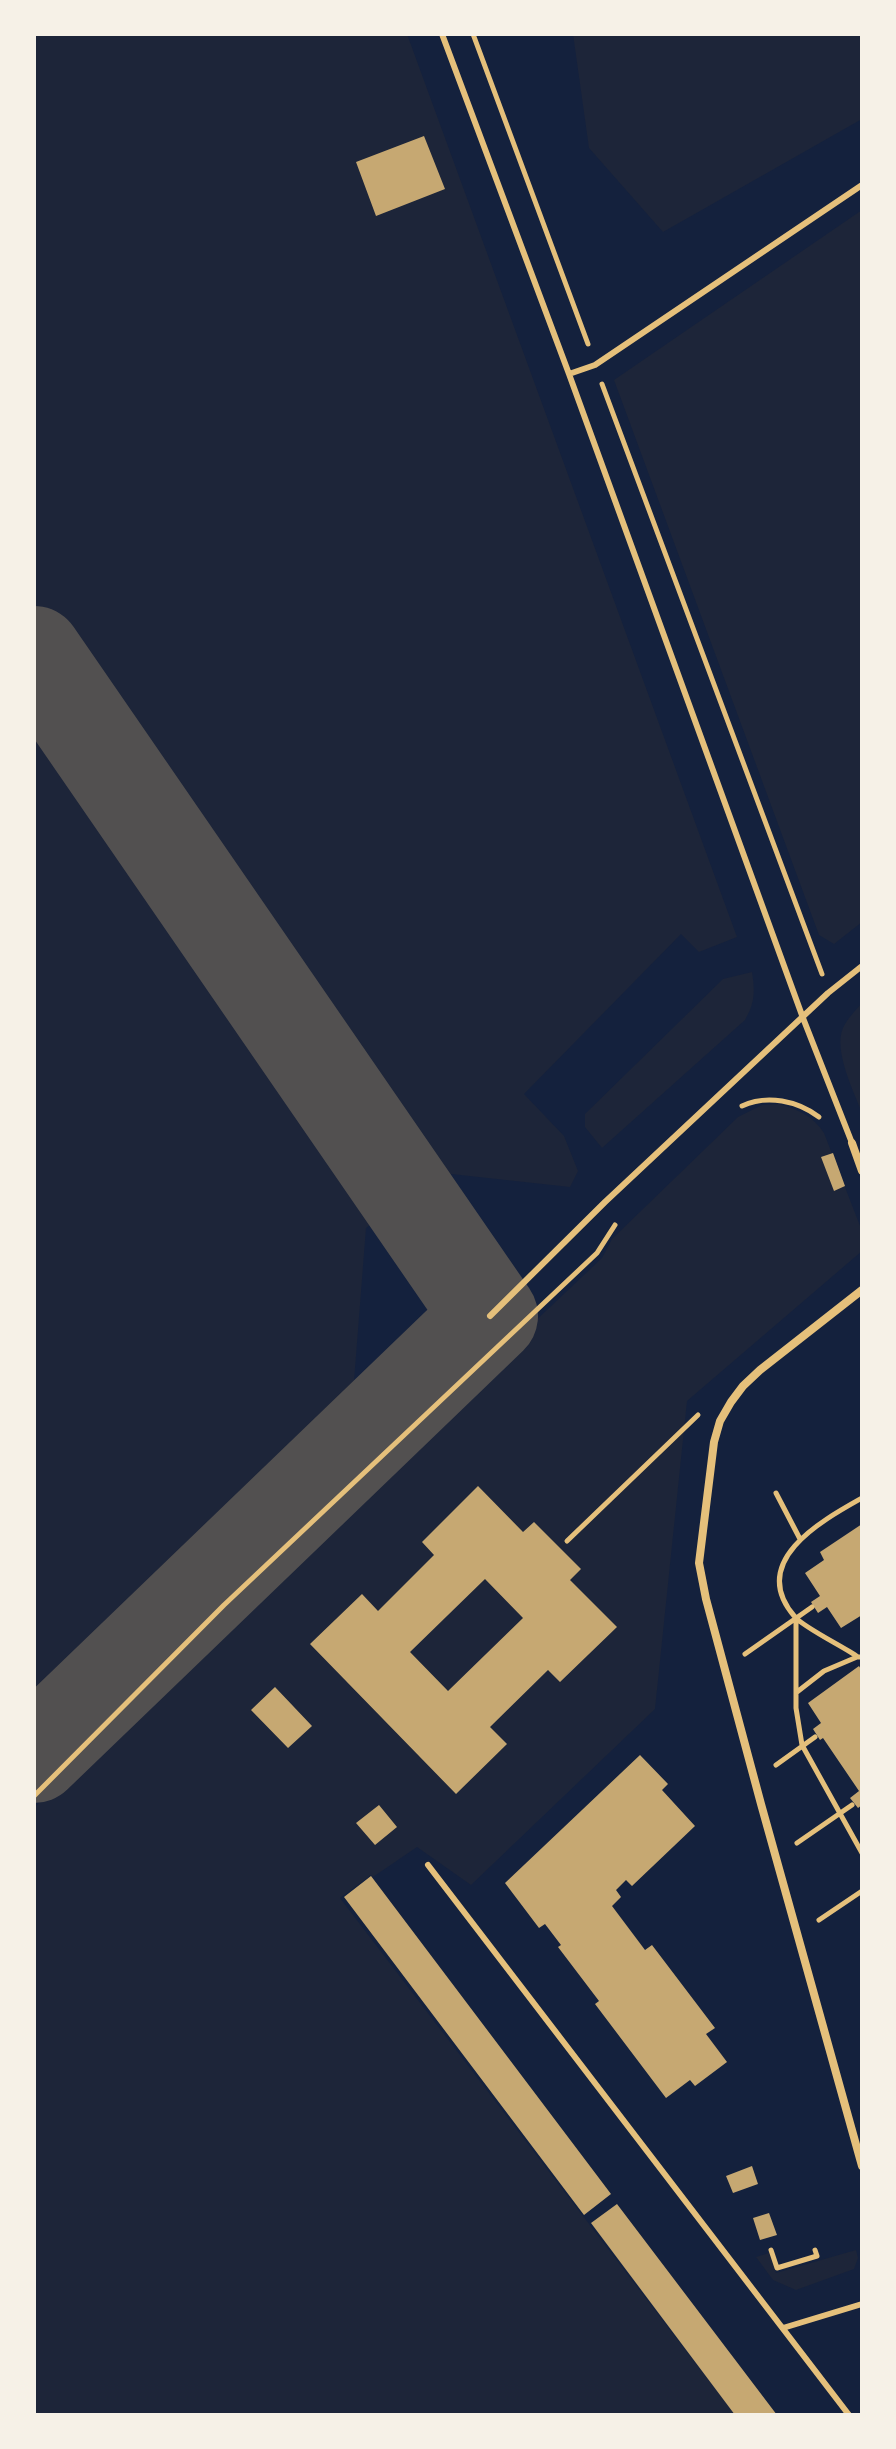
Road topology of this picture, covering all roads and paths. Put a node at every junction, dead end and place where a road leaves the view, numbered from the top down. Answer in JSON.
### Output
{"nodes":[{"id":1,"x":442,"y":34,"type":"edge"},
{"id":2,"x":473,"y":34,"type":"edge"},
{"id":3,"x":862,"y":185,"type":"edge"},
{"id":4,"x":595,"y":365,"type":"junction"},
{"id":5,"x":569,"y":374,"type":"junction"},
{"id":6,"x":862,"y":966,"type":"edge"},
{"id":7,"x":828,"y":993,"type":"junction"},
{"id":8,"x":803,"y":1018,"type":"junction"},
{"id":9,"x":740,"y":1107,"type":"dead end"},
{"id":10,"x":825,"y":1123,"type":"dead end"},
{"id":11,"x":852,"y":1143,"type":"joint"},
{"id":12,"x":862,"y":1171,"type":"edge"},
{"id":13,"x":616,"y":1222,"type":"dead end"},
{"id":14,"x":862,"y":1290,"type":"edge"},
{"id":15,"x":490,"y":1316,"type":"dead end"},
{"id":16,"x":698,"y":1415,"type":"dead end"},
{"id":17,"x":776,"y":1493,"type":"dead end"},
{"id":18,"x":862,"y":1498,"type":"edge"},
{"id":19,"x":800,"y":1539,"type":"junction"},
{"id":20,"x":567,"y":1541,"type":"dead end"},
{"id":21,"x":812,"y":1607,"type":"dead end"},
{"id":22,"x":796,"y":1619,"type":"junction"},
{"id":23,"x":745,"y":1654,"type":"dead end"},
{"id":24,"x":860,"y":1657,"type":"edge"},
{"id":25,"x":796,"y":1693,"type":"junction"},
{"id":26,"x":815,"y":1737,"type":"dead end"},
{"id":27,"x":802,"y":1745,"type":"junction"},
{"id":28,"x":776,"y":1765,"type":"dead end"},
{"id":29,"x":34,"y":1796,"type":"edge"},
{"id":30,"x":852,"y":1805,"type":"dead end"},
{"id":31,"x":840,"y":1813,"type":"junction"},
{"id":32,"x":797,"y":1843,"type":"dead end"},
{"id":33,"x":862,"y":1853,"type":"edge"},
{"id":34,"x":428,"y":1865,"type":"dead end"},
{"id":35,"x":862,"y":1891,"type":"edge"},
{"id":36,"x":819,"y":1920,"type":"dead end"},
{"id":37,"x":862,"y":2166,"type":"edge"},
{"id":38,"x":771,"y":2250,"type":"dead end"},
{"id":39,"x":815,"y":2250,"type":"dead end"},
{"id":40,"x":862,"y":2304,"type":"edge"},
{"id":41,"x":783,"y":2328,"type":"junction"},
{"id":42,"x":849,"y":2415,"type":"edge"}],
"edges":[{"from":1,"to":5,"type":"lane"},
{"from":2,"to":4,"type":"path"},
{"from":3,"to":4,"type":"lane"},
{"from":4,"to":5,"type":"lane"},
{"from":4,"to":7,"type":"path"},
{"from":5,"to":8,"type":"lane"},
{"from":6,"to":7,"type":"lane"},
{"from":7,"to":8,"type":"lane"},
{"from":8,"to":11,"type":"lane"},
{"from":8,"to":15,"type":"lane"},
{"from":9,"to":10,"type":"path"},
{"from":11,"to":12,"type":"street"},
{"from":13,"to":29,"type":"path"},
{"from":14,"to":37,"type":"street"},
{"from":16,"to":20,"type":"path"},
{"from":17,"to":19,"type":"path"},
{"from":18,"to":19,"type":"path"},
{"from":19,"to":22,"type":"path"},
{"from":21,"to":22,"type":"path"},
{"from":22,"to":23,"type":"path"},
{"from":22,"to":24,"type":"path"},
{"from":22,"to":25,"type":"path"},
{"from":24,"to":25,"type":"path"},
{"from":25,"to":27,"type":"path"},
{"from":26,"to":27,"type":"path"},
{"from":27,"to":28,"type":"path"},
{"from":27,"to":31,"type":"path"},
{"from":30,"to":31,"type":"path"},
{"from":31,"to":32,"type":"path"},
{"from":31,"to":33,"type":"path"},
{"from":34,"to":41,"type":"lane"},
{"from":35,"to":36,"type":"path"},
{"from":38,"to":39,"type":"path"},
{"from":40,"to":41,"type":"lane"},
{"from":41,"to":42,"type":"lane"}]}
